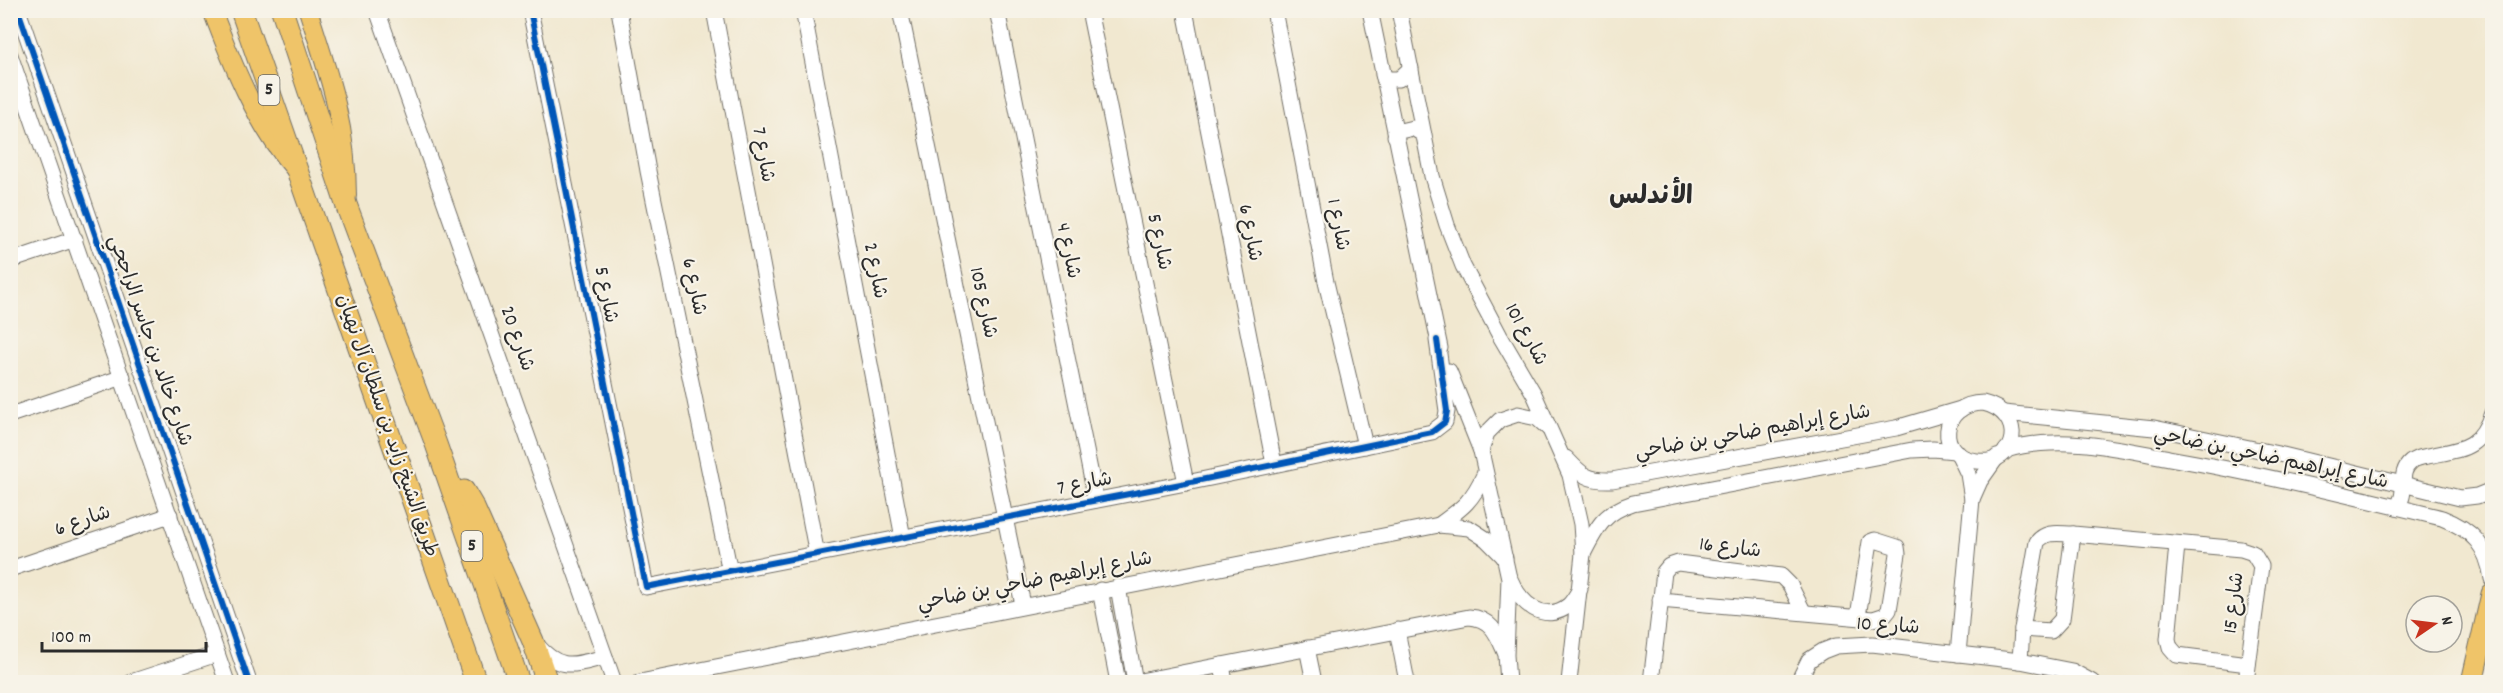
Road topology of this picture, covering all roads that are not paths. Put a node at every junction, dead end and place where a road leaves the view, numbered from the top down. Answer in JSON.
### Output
{"nodes":[{"id":1,"x":18,"y":10,"type":"edge"},
{"id":2,"x":212,"y":10,"type":"edge"},
{"id":3,"x":242,"y":10,"type":"edge"},
{"id":4,"x":282,"y":10,"type":"edge"},
{"id":5,"x":308,"y":10,"type":"edge"},
{"id":6,"x":377,"y":10,"type":"edge"},
{"id":7,"x":530,"y":10,"type":"edge"},
{"id":8,"x":619,"y":10,"type":"edge"},
{"id":9,"x":714,"y":10,"type":"edge"},
{"id":10,"x":803,"y":10,"type":"edge"},
{"id":11,"x":900,"y":10,"type":"edge"},
{"id":12,"x":997,"y":10,"type":"edge"},
{"id":13,"x":1089,"y":10,"type":"edge"},
{"id":14,"x":1185,"y":10,"type":"edge"},
{"id":15,"x":1274,"y":10,"type":"edge"},
{"id":16,"x":1370,"y":10,"type":"edge"},
{"id":17,"x":1399,"y":10,"type":"edge"},
{"id":18,"x":10,"y":55,"type":"edge"},
{"id":19,"x":1411,"y":68,"type":"junction"},
{"id":20,"x":1383,"y":75,"type":"junction"},
{"id":21,"x":26,"y":97,"type":"junction"},
{"id":22,"x":10,"y":103,"type":"edge"},
{"id":23,"x":1424,"y":135,"type":"junction"},
{"id":24,"x":1395,"y":136,"type":"junction"},
{"id":25,"x":296,"y":170,"type":"junction"},
{"id":26,"x":347,"y":207,"type":"junction"},
{"id":27,"x":75,"y":239,"type":"junction"},
{"id":28,"x":10,"y":261,"type":"edge"},
{"id":29,"x":1437,"y":340,"type":"junction"},
{"id":30,"x":123,"y":377,"type":"junction"},
{"id":31,"x":1961,"y":409,"type":"junction"},
{"id":32,"x":2004,"y":413,"type":"junction"},
{"id":33,"x":2493,"y":413,"type":"edge"},
{"id":34,"x":10,"y":415,"type":"edge"},
{"id":35,"x":1548,"y":429,"type":"junction"},
{"id":36,"x":436,"y":444,"type":"junction"},
{"id":37,"x":1365,"y":446,"type":"junction"},
{"id":38,"x":1481,"y":451,"type":"junction"},
{"id":39,"x":1561,"y":452,"type":"junction"},
{"id":40,"x":1957,"y":452,"type":"junction"},
{"id":41,"x":2002,"y":454,"type":"junction"},
{"id":42,"x":1274,"y":464,"type":"junction"},
{"id":43,"x":1485,"y":472,"type":"junction"},
{"id":44,"x":1186,"y":483,"type":"junction"},
{"id":45,"x":2403,"y":485,"type":"junction"},
{"id":46,"x":2493,"y":490,"type":"edge"},
{"id":47,"x":1096,"y":500,"type":"junction"},
{"id":48,"x":1972,"y":500,"type":"junction"},
{"id":49,"x":2396,"y":507,"type":"junction"},
{"id":50,"x":170,"y":515,"type":"junction"},
{"id":51,"x":1005,"y":518,"type":"junction"},
{"id":52,"x":1439,"y":525,"type":"junction"},
{"id":53,"x":2073,"y":534,"type":"junction"},
{"id":54,"x":903,"y":538,"type":"junction"},
{"id":55,"x":2177,"y":545,"type":"junction"},
{"id":56,"x":1582,"y":554,"type":"junction"},
{"id":57,"x":817,"y":555,"type":"junction"},
{"id":58,"x":1505,"y":558,"type":"junction"},
{"id":59,"x":207,"y":563,"type":"junction"},
{"id":60,"x":10,"y":569,"type":"edge"},
{"id":61,"x":188,"y":570,"type":"junction"},
{"id":62,"x":730,"y":572,"type":"junction"},
{"id":63,"x":1509,"y":578,"type":"junction"},
{"id":64,"x":2493,"y":579,"type":"edge"},
{"id":65,"x":646,"y":587,"type":"joint"},
{"id":66,"x":1118,"y":587,"type":"junction"},
{"id":67,"x":1580,"y":589,"type":"junction"},
{"id":68,"x":1100,"y":590,"type":"junction"},
{"id":69,"x":2493,"y":594,"type":"edge"},
{"id":70,"x":219,"y":597,"type":"junction"},
{"id":71,"x":1660,"y":600,"type":"junction"},
{"id":72,"x":199,"y":601,"type":"junction"},
{"id":73,"x":1023,"y":605,"type":"junction"},
{"id":74,"x":1803,"y":611,"type":"junction"},
{"id":75,"x":1858,"y":616,"type":"junction"},
{"id":76,"x":1873,"y":619,"type":"junction"},
{"id":77,"x":2022,"y":629,"type":"junction"},
{"id":78,"x":1397,"y":630,"type":"junction"},
{"id":79,"x":533,"y":641,"type":"junction"},
{"id":80,"x":1872,"y":644,"type":"junction"},
{"id":81,"x":1307,"y":648,"type":"junction"},
{"id":82,"x":217,"y":654,"type":"junction"},
{"id":83,"x":1958,"y":654,"type":"junction"},
{"id":84,"x":1506,"y":655,"type":"junction"},
{"id":85,"x":605,"y":657,"type":"junction"},
{"id":86,"x":2020,"y":661,"type":"junction"},
{"id":87,"x":2248,"y":664,"type":"junction"},
{"id":88,"x":1222,"y":665,"type":"junction"},
{"id":89,"x":131,"y":682,"type":"edge"},
{"id":90,"x":227,"y":682,"type":"edge"},
{"id":91,"x":249,"y":682,"type":"edge"},
{"id":92,"x":476,"y":682,"type":"edge"},
{"id":93,"x":519,"y":682,"type":"edge"},
{"id":94,"x":547,"y":682,"type":"edge"},
{"id":95,"x":614,"y":682,"type":"edge"},
{"id":96,"x":640,"y":682,"type":"edge"},
{"id":97,"x":1118,"y":682,"type":"edge"},
{"id":98,"x":1135,"y":682,"type":"edge"},
{"id":99,"x":1225,"y":682,"type":"edge"},
{"id":100,"x":1314,"y":682,"type":"edge"},
{"id":101,"x":1407,"y":682,"type":"edge"},
{"id":102,"x":1508,"y":682,"type":"edge"},
{"id":103,"x":1569,"y":682,"type":"edge"},
{"id":104,"x":1651,"y":682,"type":"edge"},
{"id":105,"x":1798,"y":682,"type":"edge"},
{"id":106,"x":2092,"y":682,"type":"edge"},
{"id":107,"x":2246,"y":682,"type":"edge"},
{"id":108,"x":2472,"y":682,"type":"edge"}],
"edges":[{"from":1,"to":59,"type":"street","name":"شارع خالد بن جاسر الراجحي"},
{"from":2,"to":25,"type":"main road","name":"طريق الشيخ زايد بن سلطان آل نهيان"},
{"from":3,"to":25,"type":"highway","name":"طريق الشيخ زايد بن سلطان آل نهيان","number":"5"},
{"from":4,"to":26,"type":"highway","name":"طريق الشيخ زايد بن سلطان آل نهيان","number":"5"},
{"from":5,"to":26,"type":"main road","name":"طريق الشيخ زايد بن سلطان آل نهيان"},
{"from":6,"to":85,"type":"street","name":"شارع 20"},
{"from":7,"to":65,"type":"street","name":"شارع 5"},
{"from":8,"to":62,"type":"street","name":"شارع 6"},
{"from":9,"to":57,"type":"street","name":"شارع 7"},
{"from":10,"to":54,"type":"street","name":"شارع 2"},
{"from":11,"to":51,"type":"street","name":"شارع 105"},
{"from":12,"to":47,"type":"street","name":"شارع 4"},
{"from":13,"to":44,"type":"street","name":"شارع 5"},
{"from":14,"to":42,"type":"street","name":"شارع 6"},
{"from":15,"to":37,"type":"street","name":"شارع 1"},
{"from":16,"to":20,"type":"street"},
{"from":17,"to":19,"type":"street","name":"شارع 101"},
{"from":18,"to":21,"type":"street","name":"شارع خالد بن جاسر الراجحي"},
{"from":19,"to":20,"type":"street"},
{"from":19,"to":23,"type":"street","name":"شارع 101"},
{"from":20,"to":24,"type":"street"},
{"from":21,"to":22,"type":"street"},
{"from":21,"to":27,"type":"street","name":"شارع خالد بن جاسر الراجحي"},
{"from":23,"to":24,"type":"street"},
{"from":23,"to":35,"type":"street","name":"شارع 101"},
{"from":24,"to":29,"type":"street"},
{"from":25,"to":92,"type":"highway","name":"طريق الشيخ زايد بن سلطان آل نهيان","number":"5"},
{"from":26,"to":36,"type":"highway","name":"طريق الشيخ زايد بن سلطان آل نهيان","number":"5"},
{"from":27,"to":28,"type":"street"},
{"from":27,"to":30,"type":"street","name":"شارع خالد بن جاسر الراجحي"},
{"from":29,"to":37,"type":"street","name":"شارع 7"},
{"from":29,"to":38,"type":"street"},
{"from":30,"to":34,"type":"street"},
{"from":30,"to":50,"type":"street","name":"شارع خالد بن جاسر الراجحي"},
{"from":31,"to":32,"type":"street"},
{"from":31,"to":39,"type":"street","name":"شارع إبراهيم ضاحي بن ضاحي"},
{"from":31,"to":40,"type":"street"},
{"from":32,"to":41,"type":"street"},
{"from":32,"to":45,"type":"street","name":"شارع إبراهيم ضاحي بن ضاحي"},
{"from":33,"to":45,"type":"street"},
{"from":35,"to":38,"type":"street"},
{"from":35,"to":39,"type":"street","name":"شارع 101"},
{"from":36,"to":79,"type":"highway"},
{"from":36,"to":93,"type":"highway","name":"طريق الشيخ زايد بن سلطان آل نهيان","number":"5"},
{"from":37,"to":42,"type":"street","name":"شارع 7"},
{"from":38,"to":43,"type":"street"},
{"from":39,"to":56,"type":"street","name":"شارع 101"},
{"from":40,"to":41,"type":"street"},
{"from":40,"to":48,"type":"street"},
{"from":40,"to":56,"type":"street"},
{"from":41,"to":48,"type":"street"},
{"from":41,"to":49,"type":"street","name":"شارع إبراهيم ضاحي بن ضاحي"},
{"from":42,"to":44,"type":"street","name":"شارع 7"},
{"from":43,"to":52,"type":"street","name":"شارع إبراهيم ضاحي بن ضاحي"},
{"from":43,"to":58,"type":"street"},
{"from":44,"to":47,"type":"street","name":"شارع 7"},
{"from":45,"to":46,"type":"street","name":"شارع إبراهيم ضاحي بن ضاحي"},
{"from":45,"to":49,"type":"street"},
{"from":47,"to":51,"type":"street","name":"شارع 7"},
{"from":48,"to":83,"type":"street"},
{"from":49,"to":64,"type":"street","name":"شارع إبراهيم ضاحي بن ضاحي"},
{"from":50,"to":60,"type":"street","name":"شارع 6"},
{"from":50,"to":61,"type":"street","name":"شارع خالد بن جاسر الراجحي"},
{"from":51,"to":54,"type":"street","name":"شارع 7"},
{"from":51,"to":73,"type":"street","name":"شارع 105"},
{"from":52,"to":58,"type":"street","name":"شارع إبراهيم ضاحي بن ضاحي"},
{"from":52,"to":66,"type":"street","name":"شارع إبراهيم ضاحي بن ضاحي"},
{"from":53,"to":55,"type":"street","name":"شارع 15"},
{"from":53,"to":77,"type":"street","name":"شارع 15"},
{"from":53,"to":77,"type":"street"},
{"from":54,"to":57,"type":"street","name":"شارع 7"},
{"from":55,"to":87,"type":"street","name":"شارع 15"},
{"from":55,"to":87,"type":"street","name":"شارع 15"},
{"from":56,"to":67,"type":"street","name":"شارع 101"},
{"from":57,"to":62,"type":"street","name":"شارع 7"},
{"from":58,"to":63,"type":"street"},
{"from":59,"to":61,"type":"street"},
{"from":59,"to":70,"type":"street","name":"شارع خالد بن جاسر الراجحي"},
{"from":61,"to":72,"type":"street","name":"شارع خالد بن جاسر الراجحي"},
{"from":62,"to":65,"type":"street","name":"شارع 7"},
{"from":63,"to":67,"type":"street"},
{"from":63,"to":84,"type":"street"},
{"from":66,"to":68,"type":"street","name":"شارع إبراهيم ضاحي بن ضاحي"},
{"from":66,"to":98,"type":"street"},
{"from":67,"to":103,"type":"street","name":"شارع 101"},
{"from":68,"to":73,"type":"street","name":"شارع إبراهيم ضاحي بن ضاحي"},
{"from":68,"to":97,"type":"street"},
{"from":69,"to":108,"type":"highway"},
{"from":70,"to":72,"type":"street"},
{"from":70,"to":91,"type":"street","name":"شارع خالد بن جاسر الراجحي"},
{"from":71,"to":74,"type":"street"},
{"from":71,"to":74,"type":"street","name":"شارع 16"},
{"from":71,"to":104,"type":"street","name":"شارع 16"},
{"from":72,"to":82,"type":"street","name":"شارع خالد بن جاسر الراجحي"},
{"from":73,"to":96,"type":"street","name":"شارع إبراهيم ضاحي بن ضاحي"},
{"from":74,"to":75,"type":"street"},
{"from":75,"to":76,"type":"street"},
{"from":75,"to":76,"type":"street"},
{"from":76,"to":80,"type":"street"},
{"from":77,"to":86,"type":"street","name":"شارع 15"},
{"from":78,"to":81,"type":"street"},
{"from":78,"to":84,"type":"street"},
{"from":78,"to":101,"type":"street"},
{"from":79,"to":85,"type":"street"},
{"from":79,"to":94,"type":"highway"},
{"from":80,"to":83,"type":"street","name":"شارع 10"},
{"from":80,"to":105,"type":"street","name":"شارع 10"},
{"from":81,"to":88,"type":"street"},
{"from":81,"to":100,"type":"street"},
{"from":82,"to":89,"type":"street"},
{"from":82,"to":90,"type":"street","name":"شارع خالد بن جاسر الراجحي"},
{"from":83,"to":86,"type":"street","name":"شارع 10"},
{"from":84,"to":102,"type":"street"},
{"from":85,"to":95,"type":"street","name":"شارع 20"},
{"from":86,"to":106,"type":"street","name":"شارع 10"},
{"from":87,"to":107,"type":"street","name":"شارع 15"},
{"from":88,"to":98,"type":"street"},
{"from":88,"to":99,"type":"street"}]}
